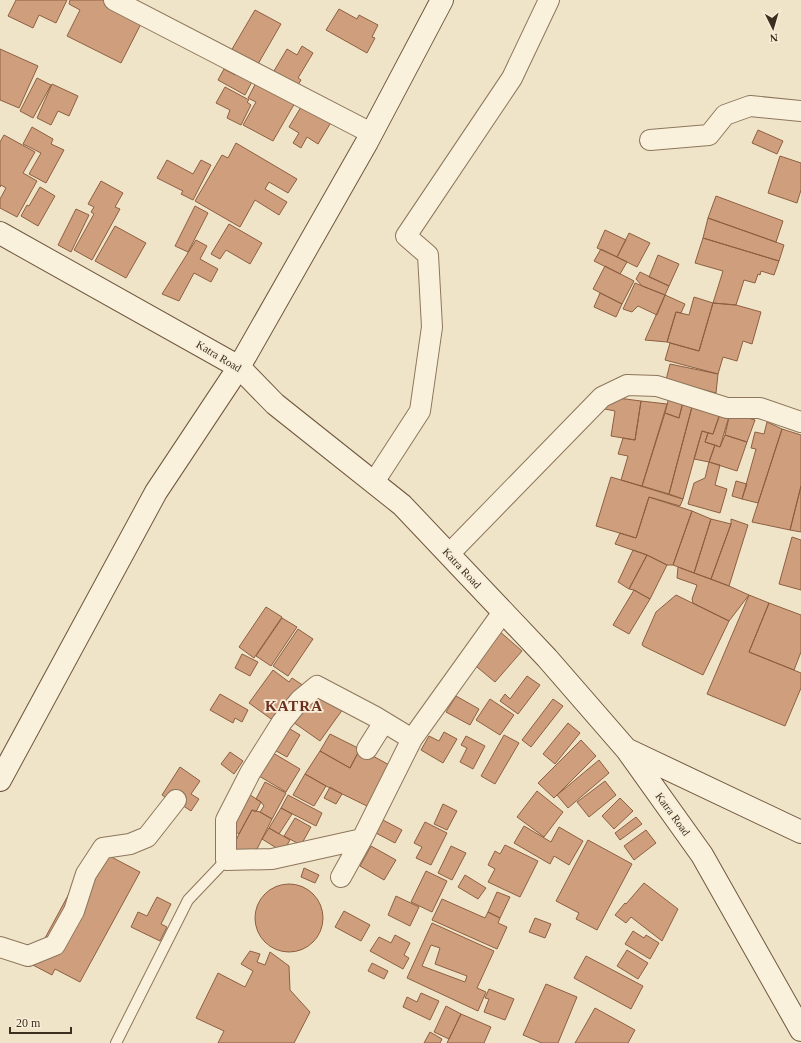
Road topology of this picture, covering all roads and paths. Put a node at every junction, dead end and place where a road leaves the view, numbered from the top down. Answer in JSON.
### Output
{"nodes":[{"id":1,"x":114,"y":0,"type":"edge"},
{"id":2,"x":442,"y":0,"type":"edge"},
{"id":3,"x":550,"y":0,"type":"edge"},
{"id":4,"x":801,"y":111,"type":"edge"},
{"id":5,"x":371,"y":133,"type":"junction"},
{"id":6,"x":650,"y":140,"type":"dead end"},
{"id":7,"x":0,"y":233,"type":"edge"},
{"id":8,"x":240,"y":367,"type":"junction"},
{"id":9,"x":801,"y":422,"type":"edge"},
{"id":10,"x":374,"y":482,"type":"junction"},
{"id":11,"x":449,"y":554,"type":"junction"},
{"id":12,"x":504,"y":612,"type":"junction"},
{"id":13,"x":384,"y":722,"type":"junction"},
{"id":14,"x":412,"y":740,"type":"junction"},
{"id":15,"x":367,"y":749,"type":"dead end"},
{"id":16,"x":627,"y":750,"type":"junction"},
{"id":17,"x":0,"y":780,"type":"edge"},
{"id":18,"x":176,"y":800,"type":"dead end"},
{"id":19,"x":801,"y":832,"type":"edge"},
{"id":20,"x":362,"y":839,"type":"junction"},
{"id":21,"x":226,"y":860,"type":"junction"},
{"id":22,"x":341,"y":877,"type":"dead end"},
{"id":23,"x":0,"y":948,"type":"edge"},
{"id":24,"x":801,"y":1030,"type":"edge"},
{"id":25,"x":116,"y":1043,"type":"edge"}],
"edges":[{"from":1,"to":5,"type":"street"},
{"from":2,"to":5,"type":"street"},
{"from":3,"to":10,"type":"street"},
{"from":4,"to":6,"type":"street"},
{"from":5,"to":8,"type":"street"},
{"from":7,"to":8,"type":"street","name":"Katra Road"},
{"from":8,"to":10,"type":"street","name":"Katra Road"},
{"from":8,"to":17,"type":"street"},
{"from":9,"to":11,"type":"street"},
{"from":10,"to":11,"type":"street","name":"Katra Road"},
{"from":11,"to":12,"type":"street","name":"Katra Road"},
{"from":12,"to":14,"type":"street"},
{"from":12,"to":16,"type":"street","name":"Katra Road"},
{"from":13,"to":14,"type":"street"},
{"from":13,"to":15,"type":"street"},
{"from":13,"to":21,"type":"street"},
{"from":14,"to":20,"type":"street"},
{"from":16,"to":19,"type":"street"},
{"from":16,"to":24,"type":"street","name":"Katra Road"},
{"from":18,"to":23,"type":"street"},
{"from":20,"to":21,"type":"street"},
{"from":20,"to":22,"type":"street"},
{"from":21,"to":25,"type":"lane"}]}
